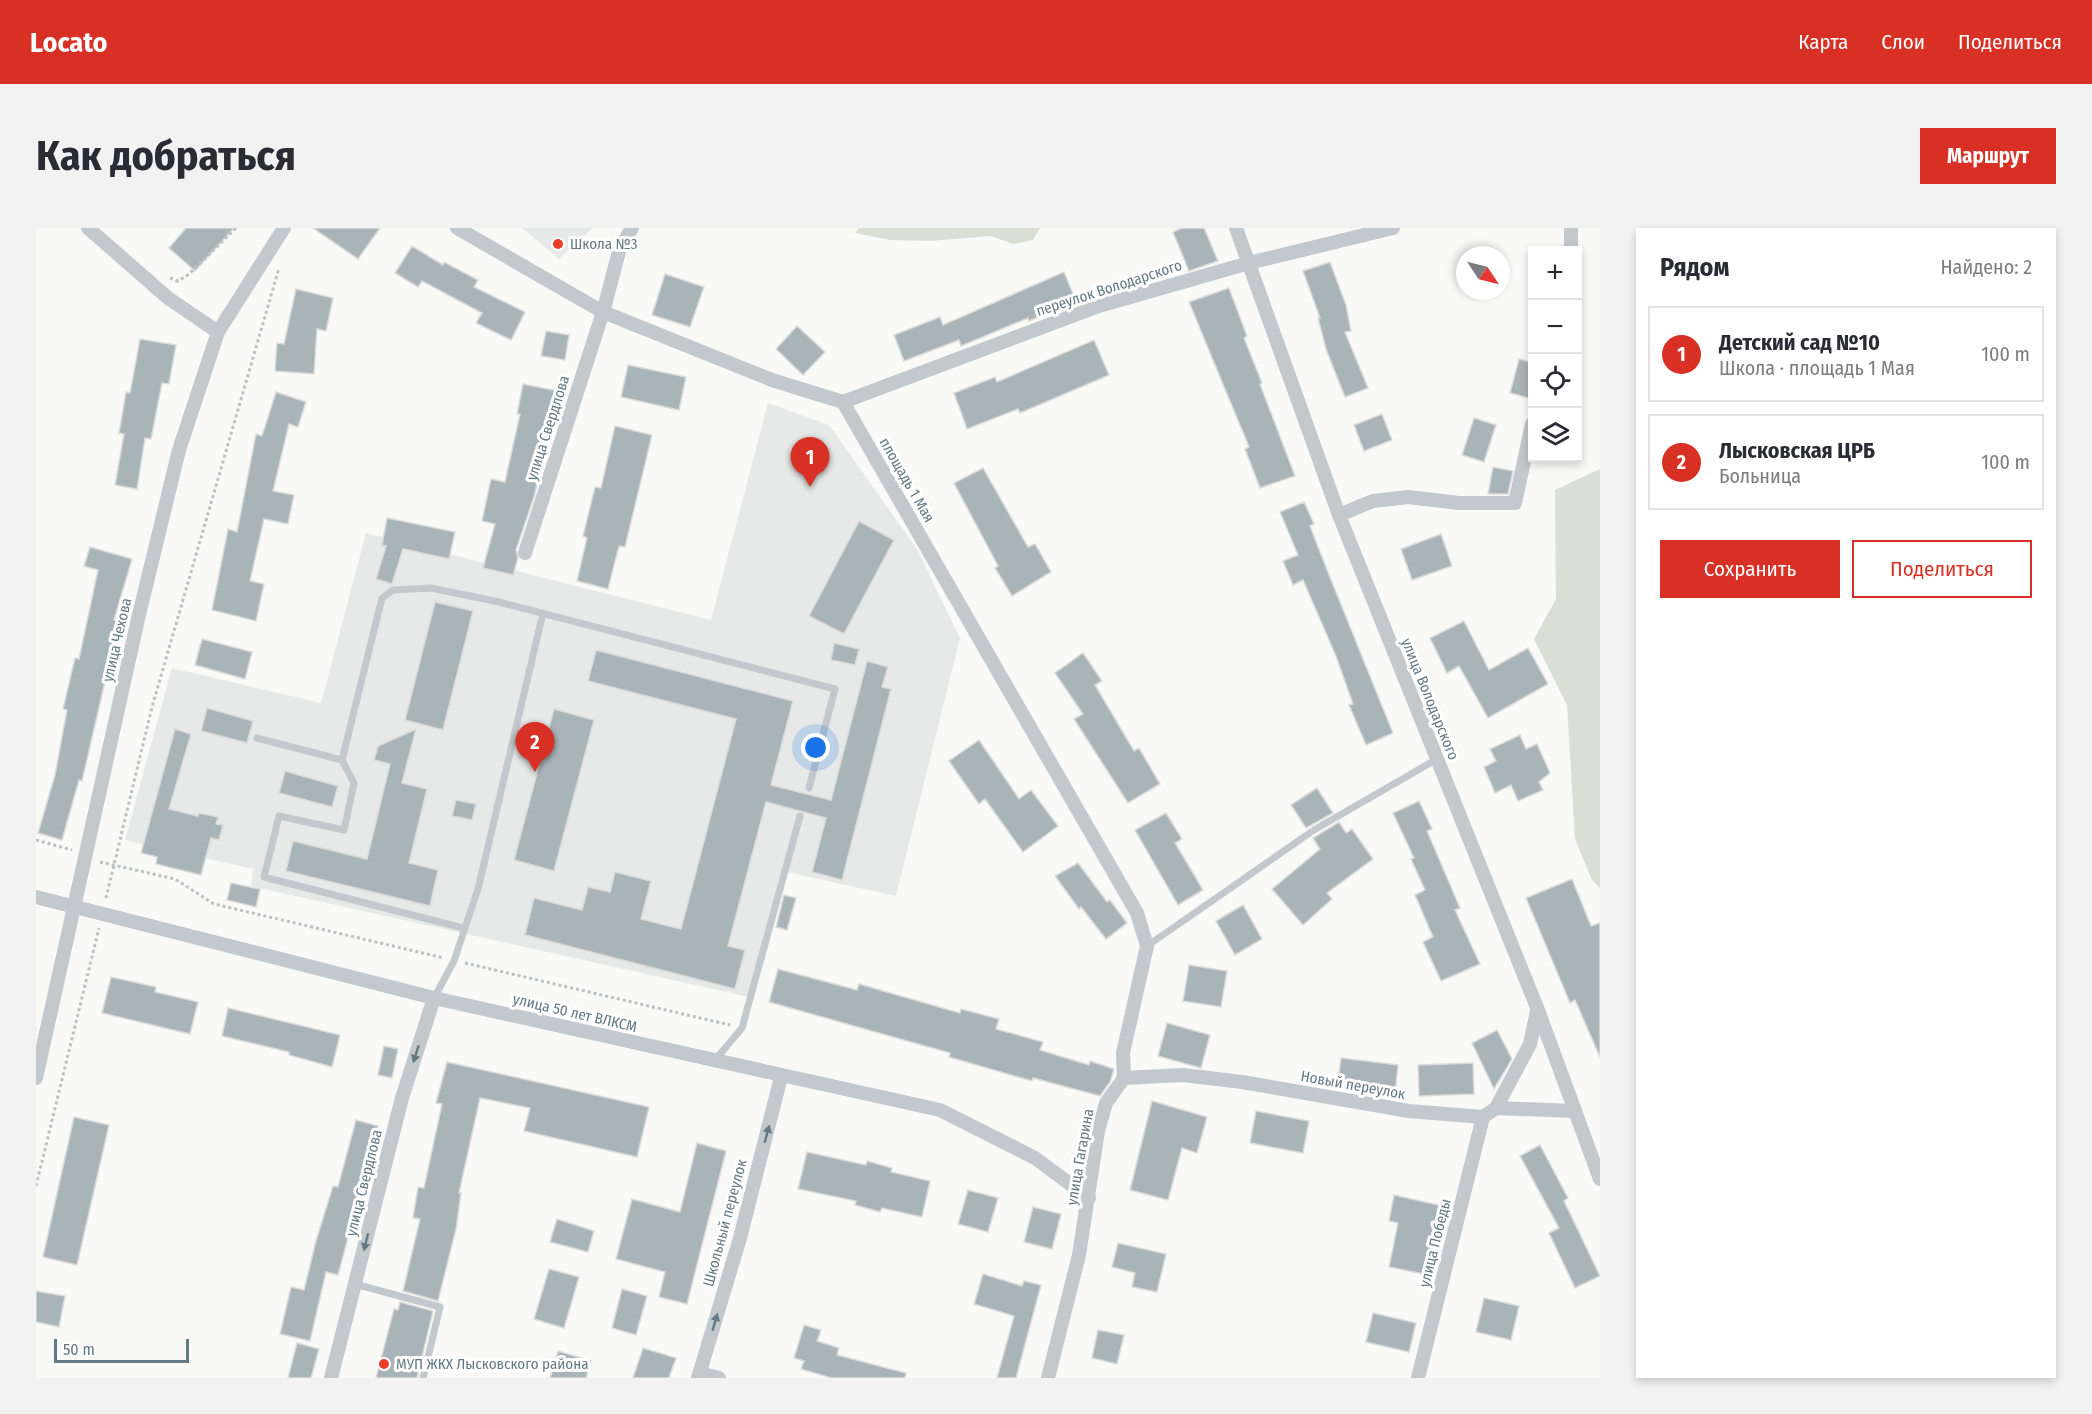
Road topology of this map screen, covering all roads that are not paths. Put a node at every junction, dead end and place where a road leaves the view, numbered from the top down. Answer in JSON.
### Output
{"nodes":[{"id":1,"x":88,"y":228,"type":"edge"},
{"id":2,"x":284,"y":228,"type":"edge"},
{"id":3,"x":457,"y":228,"type":"edge"},
{"id":4,"x":632,"y":228,"type":"edge"},
{"id":5,"x":1236,"y":228,"type":"edge"},
{"id":6,"x":1393,"y":228,"type":"edge"},
{"id":7,"x":1571,"y":228,"type":"edge"},
{"id":8,"x":1571,"y":246,"type":"edge"},
{"id":9,"x":1249,"y":263,"type":"junction"},
{"id":10,"x":603,"y":312,"type":"junction"},
{"id":11,"x":218,"y":332,"type":"junction"},
{"id":12,"x":843,"y":402,"type":"junction"},
{"id":13,"x":1528,"y":446,"type":"edge"},
{"id":14,"x":1339,"y":515,"type":"junction"},
{"id":15,"x":525,"y":553,"type":"dead end"},
{"id":16,"x":543,"y":613,"type":"junction"},
{"id":17,"x":257,"y":738,"type":"dead end"},
{"id":18,"x":1437,"y":759,"type":"junction"},
{"id":19,"x":342,"y":760,"type":"junction"},
{"id":20,"x":809,"y":788,"type":"dead end"},
{"id":21,"x":800,"y":816,"type":"dead end"},
{"id":22,"x":36,"y":897,"type":"edge"},
{"id":23,"x":75,"y":907,"type":"junction"},
{"id":24,"x":463,"y":928,"type":"junction"},
{"id":25,"x":1147,"y":946,"type":"junction"},
{"id":26,"x":434,"y":998,"type":"junction"},
{"id":27,"x":1538,"y":1010,"type":"junction"},
{"id":28,"x":714,"y":1061,"type":"junction"},
{"id":29,"x":782,"y":1077,"type":"junction"},
{"id":30,"x":36,"y":1078,"type":"edge"},
{"id":31,"x":1124,"y":1078,"type":"junction"},
{"id":32,"x":1497,"y":1108,"type":"junction"},
{"id":33,"x":1575,"y":1111,"type":"junction"},
{"id":34,"x":1483,"y":1117,"type":"junction"},
{"id":35,"x":1600,"y":1179,"type":"edge"},
{"id":36,"x":1089,"y":1198,"type":"junction"},
{"id":37,"x":355,"y":1284,"type":"junction"},
{"id":38,"x":699,"y":1376,"type":"edge"},
{"id":39,"x":332,"y":1378,"type":"edge"},
{"id":40,"x":423,"y":1378,"type":"edge"},
{"id":41,"x":719,"y":1378,"type":"edge"},
{"id":42,"x":1048,"y":1378,"type":"edge"},
{"id":43,"x":1418,"y":1378,"type":"edge"}],
"edges":[{"from":1,"to":11,"type":"street"},
{"from":2,"to":11,"type":"street","name":"улица Чехова"},
{"from":3,"to":10,"type":"street"},
{"from":4,"to":10,"type":"street","name":"улица Свердлова"},
{"from":5,"to":9,"type":"street","name":"улица Володарского"},
{"from":6,"to":9,"type":"street","name":"переулок Володарского"},
{"from":7,"to":8,"type":"street"},
{"from":9,"to":12,"type":"street","name":"переулок Володарского"},
{"from":9,"to":14,"type":"street","name":"улица Володарского"},
{"from":10,"to":12,"type":"street"},
{"from":10,"to":15,"type":"street","name":"улица Свердлова"},
{"from":11,"to":23,"type":"street","name":"улица Чехова"},
{"from":12,"to":25,"type":"street","name":"площадь 1 Мая"},
{"from":13,"to":14,"type":"street"},
{"from":14,"to":18,"type":"street","name":"улица Володарского"},
{"from":16,"to":19,"type":"lane"},
{"from":16,"to":20,"type":"lane"},
{"from":16,"to":24,"type":"lane"},
{"from":17,"to":19,"type":"lane"},
{"from":18,"to":25,"type":"lane"},
{"from":18,"to":27,"type":"street","name":"улица Володарского"},
{"from":19,"to":24,"type":"lane"},
{"from":21,"to":28,"type":"lane"},
{"from":22,"to":23,"type":"street","name":"улица 50 лет ВЛКСМ"},
{"from":23,"to":26,"type":"street","name":"улица 50 лет ВЛКСМ"},
{"from":23,"to":30,"type":"street","name":"улица Чехова"},
{"from":24,"to":26,"type":"lane"},
{"from":25,"to":31,"type":"street"},
{"from":26,"to":28,"type":"street","name":"улица 50 лет ВЛКСМ"},
{"from":26,"to":37,"type":"street","name":"улица Свердлова","one_way":true},
{"from":27,"to":32,"type":"street"},
{"from":27,"to":33,"type":"street","name":"улица Володарского"},
{"from":28,"to":29,"type":"street","name":"улица 50 лет ВЛКСМ"},
{"from":29,"to":36,"type":"street","name":"улица 50 лет ВЛКСМ"},
{"from":38,"to":29,"type":"street","name":"Школьный переулок","one_way":true},
{"from":31,"to":34,"type":"street","name":"Новый переулок"},
{"from":31,"to":36,"type":"street","name":"улица Гагарина"},
{"from":32,"to":33,"type":"street"},
{"from":32,"to":34,"type":"street"},
{"from":33,"to":35,"type":"street","name":"улица Володарского"},
{"from":34,"to":43,"type":"street","name":"улица Победы"},
{"from":36,"to":42,"type":"street","name":"улица Гагарина"},
{"from":37,"to":39,"type":"street","name":"улица Свердлова"},
{"from":37,"to":40,"type":"lane"},
{"from":38,"to":41,"type":"street"}]}
